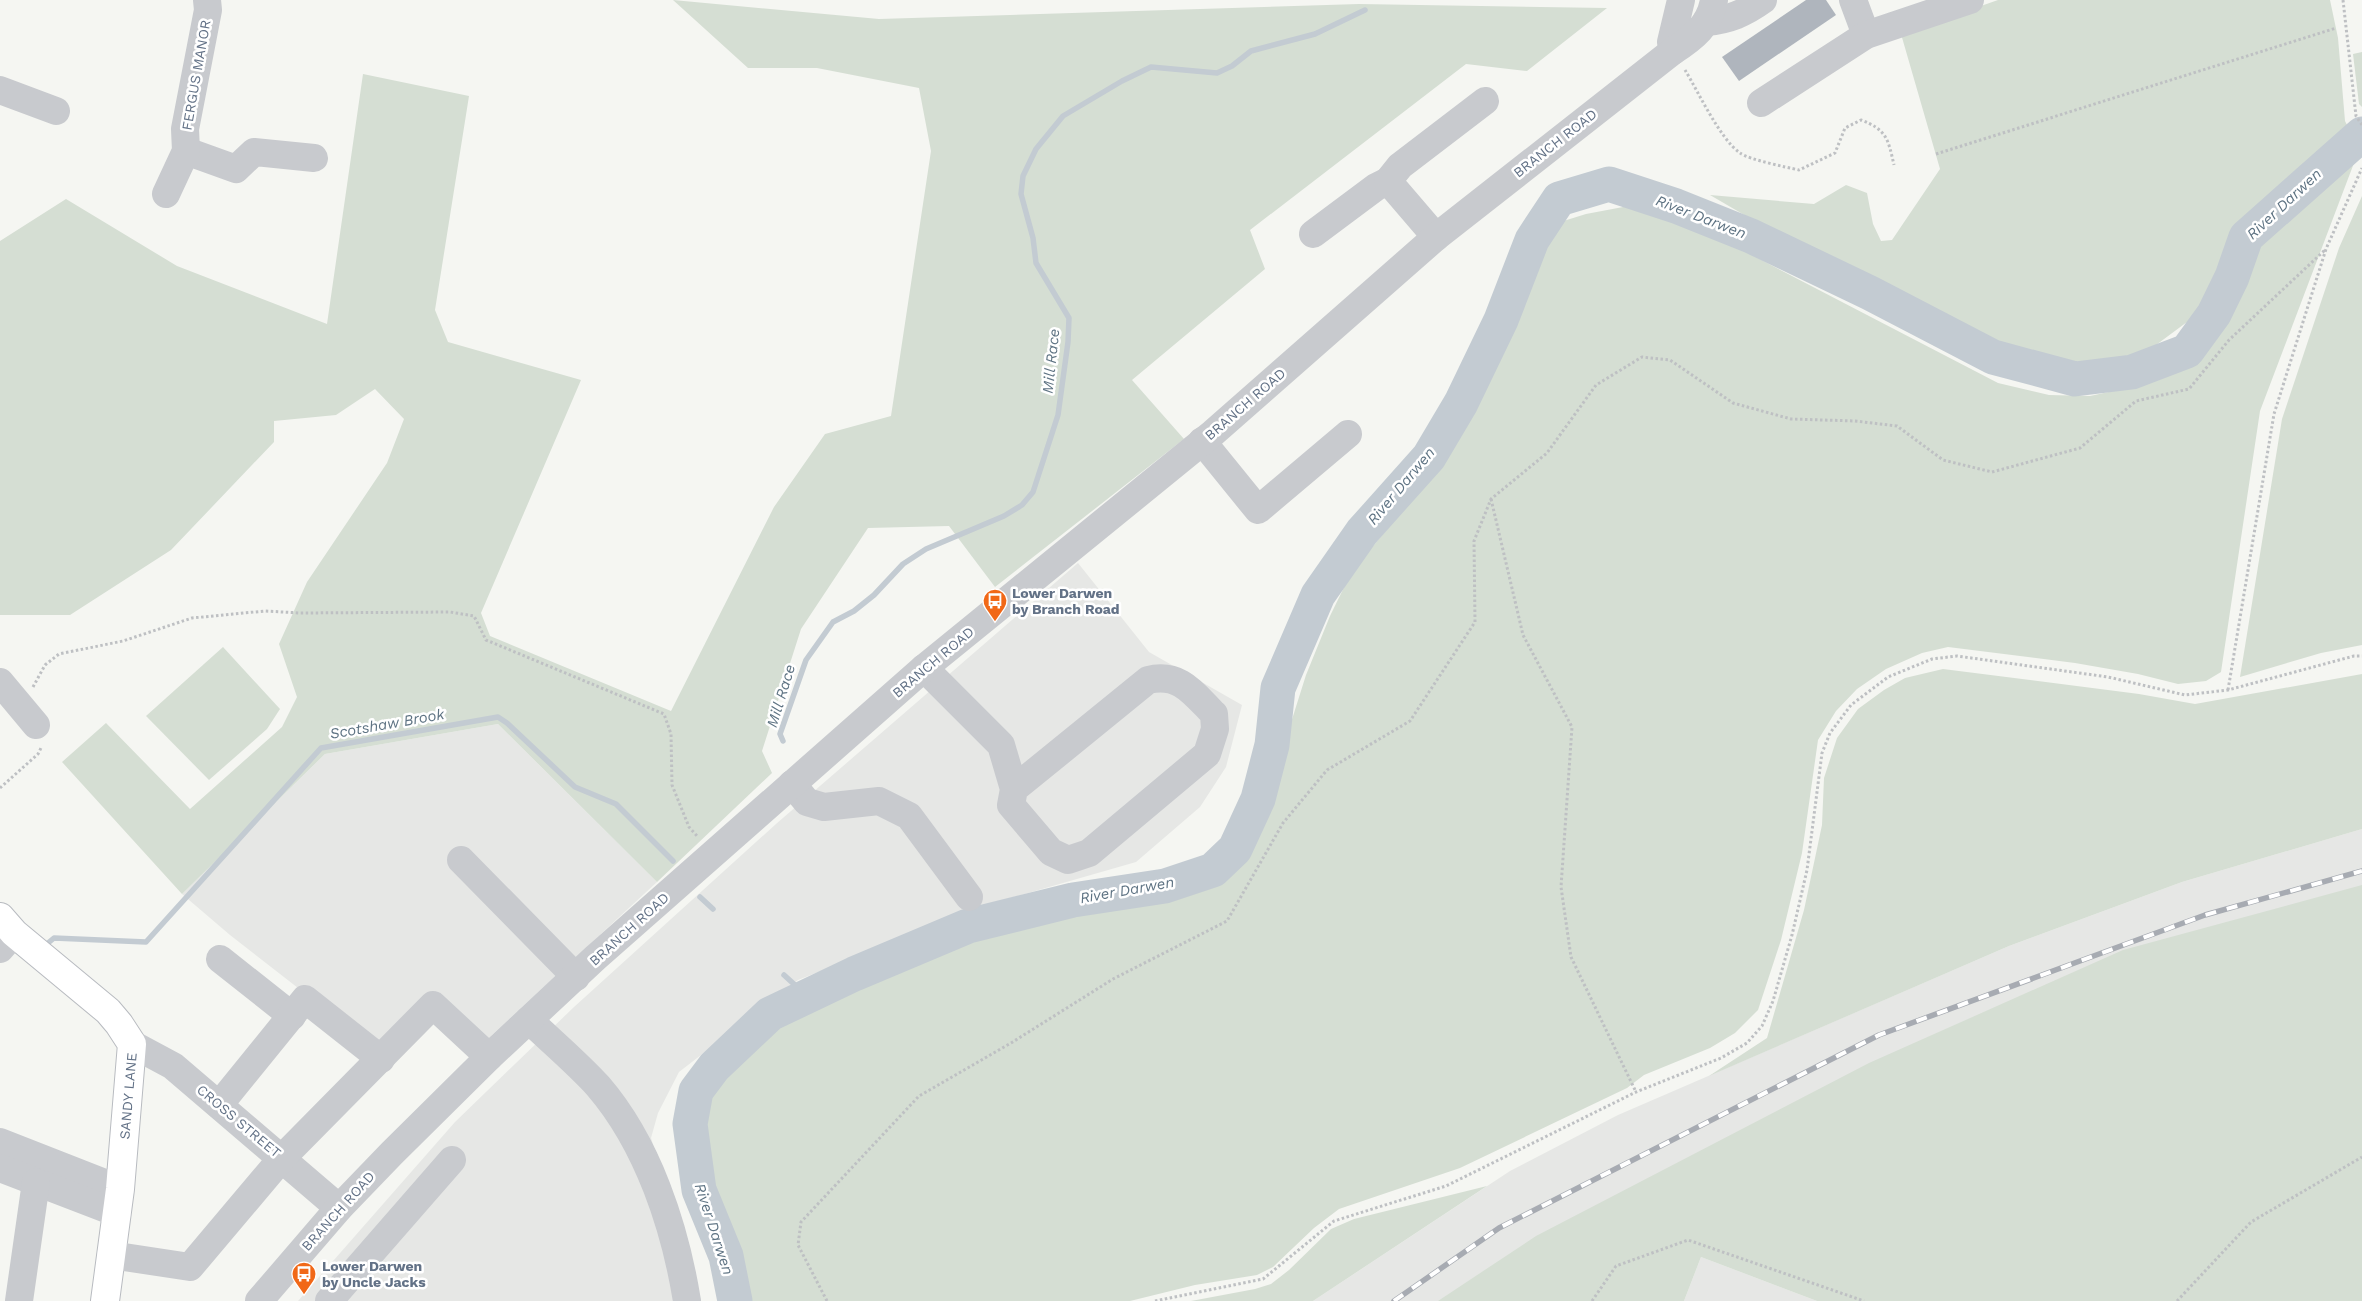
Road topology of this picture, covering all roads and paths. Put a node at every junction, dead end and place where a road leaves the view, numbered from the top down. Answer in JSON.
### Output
{"nodes":[{"id":1,"x":206,"y":0,"type":"edge"},
{"id":2,"x":1681,"y":0,"type":"edge"},
{"id":3,"x":1763,"y":0,"type":"edge"},
{"id":4,"x":1853,"y":0,"type":"edge"},
{"id":5,"x":1970,"y":0,"type":"edge"},
{"id":6,"x":2343,"y":0,"type":"edge"},
{"id":7,"x":1710,"y":11,"type":"edge"},
{"id":8,"x":2336,"y":28,"type":"dead end"},
{"id":9,"x":1866,"y":36,"type":"junction"},
{"id":10,"x":1673,"y":51,"type":"junction"},
{"id":11,"x":0,"y":90,"type":"edge"},
{"id":12,"x":1485,"y":101,"type":"dead end"},
{"id":13,"x":1761,"y":103,"type":"dead end"},
{"id":14,"x":56,"y":111,"type":"dead end"},
{"id":15,"x":2362,"y":125,"type":"edge"},
{"id":16,"x":186,"y":150,"type":"junction"},
{"id":17,"x":1936,"y":154,"type":"dead end"},
{"id":18,"x":314,"y":158,"type":"dead end"},
{"id":19,"x":1894,"y":165,"type":"dead end"},
{"id":20,"x":2362,"y":168,"type":"edge"},
{"id":21,"x":1388,"y":181,"type":"junction"},
{"id":22,"x":166,"y":194,"type":"dead end"},
{"id":23,"x":1313,"y":234,"type":"dead end"},
{"id":24,"x":1436,"y":237,"type":"junction"},
{"id":25,"x":2326,"y":249,"type":"junction"},
{"id":26,"x":1348,"y":434,"type":"dead end"},
{"id":27,"x":1202,"y":441,"type":"junction"},
{"id":28,"x":1491,"y":499,"type":"junction"},
{"id":29,"x":2362,"y":656,"type":"edge"},
{"id":30,"x":924,"y":668,"type":"junction"},
{"id":31,"x":0,"y":682,"type":"edge"},
{"id":32,"x":2228,"y":690,"type":"junction"},
{"id":33,"x":29,"y":716,"type":"junction"},
{"id":34,"x":792,"y":784,"type":"junction"},
{"id":35,"x":0,"y":788,"type":"edge"},
{"id":36,"x":1014,"y":789,"type":"junction"},
{"id":37,"x":713,"y":855,"type":"junction"},
{"id":38,"x":460,"y":860,"type":"dead end"},
{"id":39,"x":969,"y":897,"type":"dead end"},
{"id":40,"x":5,"y":933,"type":"edge"},
{"id":41,"x":220,"y":959,"type":"dead end"},
{"id":42,"x":576,"y":977,"type":"junction"},
{"id":43,"x":299,"y":1008,"type":"junction"},
{"id":44,"x":529,"y":1020,"type":"junction"},
{"id":45,"x":132,"y":1044,"type":"junction"},
{"id":46,"x":489,"y":1057,"type":"junction"},
{"id":47,"x":381,"y":1059,"type":"junction"},
{"id":48,"x":1636,"y":1092,"type":"junction"},
{"id":49,"x":219,"y":1106,"type":"junction"},
{"id":50,"x":0,"y":1142,"type":"edge"},
{"id":51,"x":2362,"y":1157,"type":"edge"},
{"id":52,"x":282,"y":1158,"type":"junction"},
{"id":53,"x":452,"y":1160,"type":"dead end"},
{"id":54,"x":0,"y":1168,"type":"edge"},
{"id":55,"x":36,"y":1182,"type":"junction"},
{"id":56,"x":118,"y":1201,"type":"junction"},
{"id":57,"x":339,"y":1208,"type":"junction"},
{"id":58,"x":111,"y":1255,"type":"junction"},
{"id":59,"x":267,"y":1299,"type":"edge"},
{"id":60,"x":19,"y":1301,"type":"edge"},
{"id":61,"x":105,"y":1301,"type":"edge"},
{"id":62,"x":329,"y":1301,"type":"edge"},
{"id":63,"x":687,"y":1301,"type":"edge"},
{"id":64,"x":827,"y":1301,"type":"edge"},
{"id":65,"x":1155,"y":1301,"type":"edge"},
{"id":66,"x":1592,"y":1301,"type":"edge"},
{"id":67,"x":1864,"y":1301,"type":"edge"},
{"id":68,"x":2177,"y":1301,"type":"edge"}],
"edges":[{"from":1,"to":16,"type":"street","name":"FERGUS MANOR"},
{"from":2,"to":10,"type":"street"},
{"from":3,"to":7,"type":"street"},
{"from":4,"to":9,"type":"street"},
{"from":5,"to":9,"type":"street"},
{"from":6,"to":15,"type":"path"},
{"from":7,"to":10,"type":"street","name":"BRANCH ROAD"},
{"from":8,"to":17,"type":"path"},
{"from":9,"to":13,"type":"street"},
{"from":10,"to":19,"type":"path"},
{"from":10,"to":24,"type":"street","name":"BRANCH ROAD"},
{"from":11,"to":14,"type":"street"},
{"from":12,"to":21,"type":"street"},
{"from":16,"to":18,"type":"street","name":"FERGUS MANOR"},
{"from":16,"to":22,"type":"street","name":"FERGUS MANOR"},
{"from":20,"to":25,"type":"path"},
{"from":21,"to":23,"type":"street"},
{"from":21,"to":24,"type":"street"},
{"from":24,"to":27,"type":"street","name":"BRANCH ROAD"},
{"from":25,"to":28,"type":"path"},
{"from":25,"to":32,"type":"path"},
{"from":26,"to":27,"type":"street"},
{"from":27,"to":30,"type":"street","name":"BRANCH ROAD"},
{"from":28,"to":48,"type":"path"},
{"from":28,"to":64,"type":"path"},
{"from":29,"to":32,"type":"path"},
{"from":30,"to":34,"type":"street","name":"BRANCH ROAD"},
{"from":30,"to":36,"type":"street"},
{"from":31,"to":33,"type":"street"},
{"from":32,"to":48,"type":"path"},
{"from":33,"to":35,"type":"path"},
{"from":33,"to":37,"type":"path"},
{"from":34,"to":37,"type":"street","name":"BRANCH ROAD"},
{"from":34,"to":39,"type":"street"},
{"from":36,"to":36,"type":"street"},
{"from":37,"to":42,"type":"street","name":"BRANCH ROAD"},
{"from":38,"to":42,"type":"street"},
{"from":40,"to":45,"type":"main road","name":"SANDY LANE"},
{"from":41,"to":43,"type":"street"},
{"from":42,"to":44,"type":"street","name":"BRANCH ROAD"},
{"from":43,"to":47,"type":"street"},
{"from":43,"to":49,"type":"street"},
{"from":44,"to":46,"type":"street","name":"BRANCH ROAD"},
{"from":44,"to":63,"type":"street"},
{"from":45,"to":49,"type":"street","name":"CROSS STREET"},
{"from":45,"to":56,"type":"main road","name":"SANDY LANE"},
{"from":46,"to":47,"type":"street"},
{"from":46,"to":57,"type":"street","name":"BRANCH ROAD"},
{"from":47,"to":52,"type":"street"},
{"from":48,"to":65,"type":"path"},
{"from":49,"to":52,"type":"street","name":"CROSS STREET"},
{"from":50,"to":56,"type":"street"},
{"from":51,"to":68,"type":"path"},
{"from":52,"to":57,"type":"street","name":"CROSS STREET"},
{"from":52,"to":58,"type":"street"},
{"from":53,"to":62,"type":"street"},
{"from":54,"to":55,"type":"street"},
{"from":55,"to":56,"type":"street"},
{"from":55,"to":60,"type":"street"},
{"from":56,"to":58,"type":"main road","name":"SANDY LANE"},
{"from":57,"to":59,"type":"street","name":"BRANCH ROAD"},
{"from":58,"to":61,"type":"main road","name":"SANDY LANE"},
{"from":66,"to":67,"type":"path"}]}
